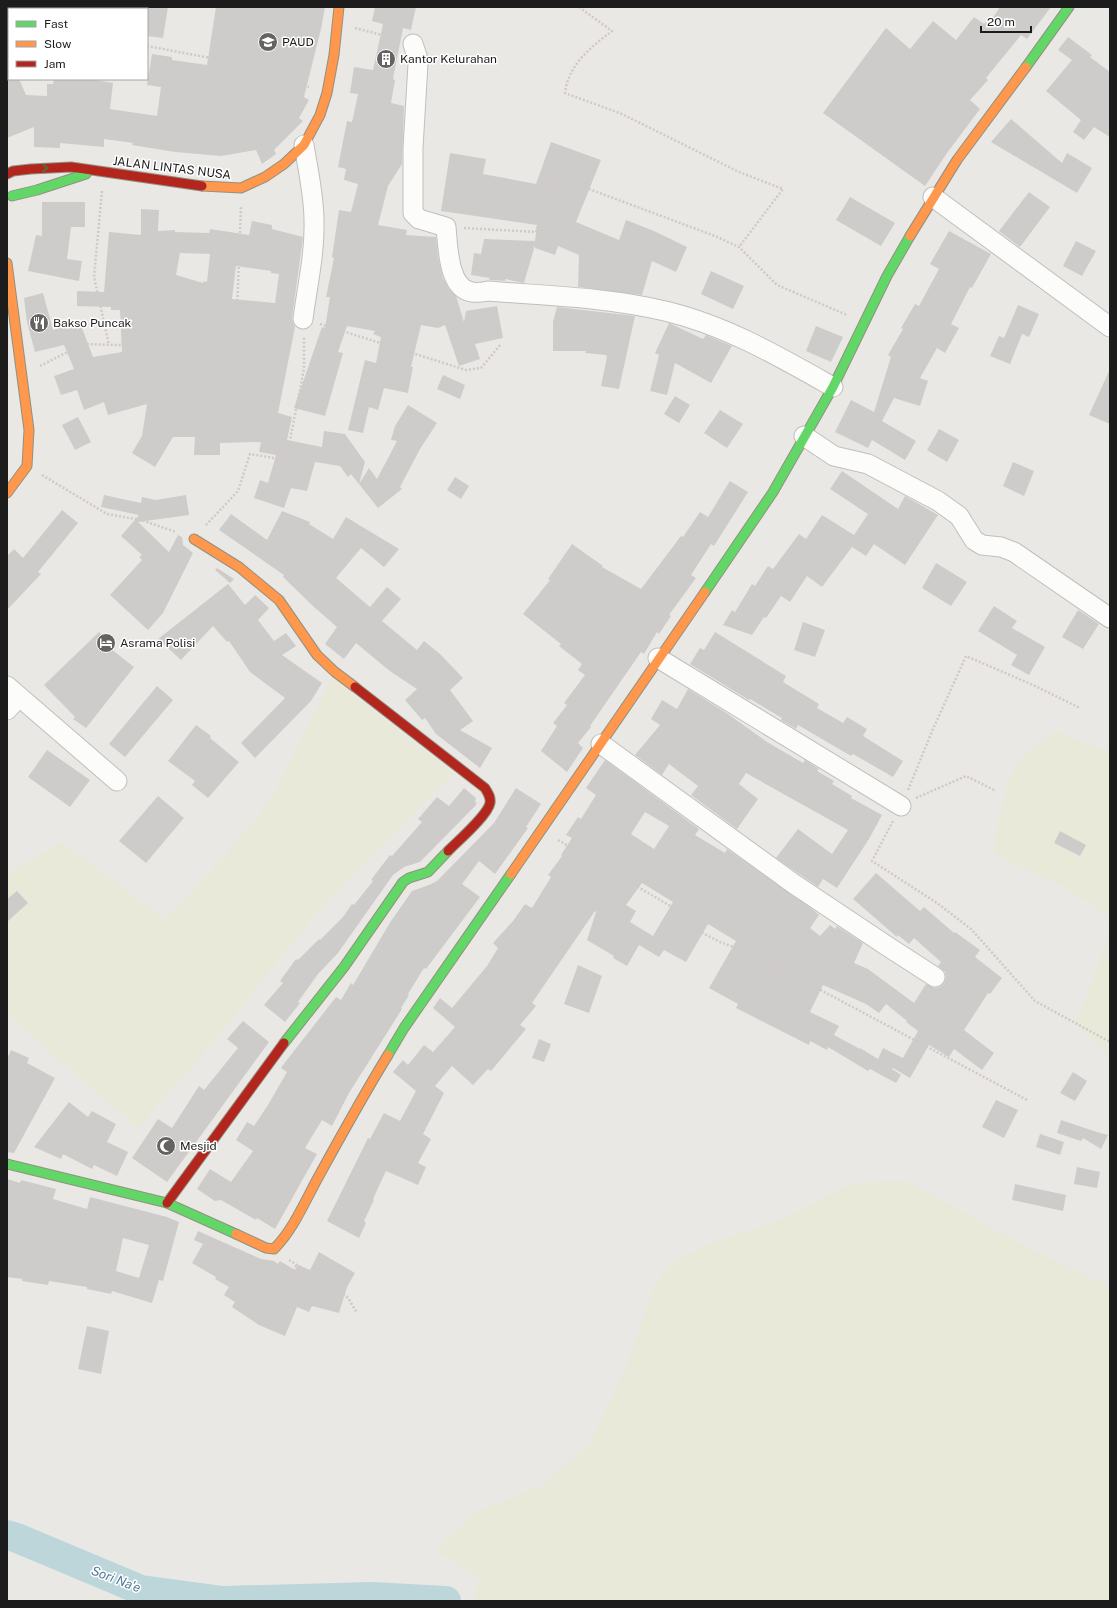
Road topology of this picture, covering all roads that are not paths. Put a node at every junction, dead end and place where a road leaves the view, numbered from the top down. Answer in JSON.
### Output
{"nodes":[{"id":1,"x":339,"y":7,"type":"edge"},
{"id":2,"x":1069,"y":7,"type":"edge"},
{"id":3,"x":413,"y":44,"type":"road end"},
{"id":4,"x":304,"y":145,"type":"junction"},
{"id":5,"x":94,"y":171,"type":"junction"},
{"id":6,"x":9,"y":187,"type":"edge"},
{"id":7,"x":933,"y":197,"type":"junction"},
{"id":8,"x":7,"y":263,"type":"edge"},
{"id":9,"x":303,"y":319,"type":"road end"},
{"id":10,"x":1110,"y":327,"type":"edge"},
{"id":11,"x":833,"y":387,"type":"junction"},
{"id":12,"x":804,"y":436,"type":"junction"},
{"id":13,"x":7,"y":493,"type":"edge"},
{"id":14,"x":194,"y":539,"type":"road end"},
{"id":15,"x":1110,"y":618,"type":"edge"},
{"id":16,"x":658,"y":658,"type":"junction"},
{"id":17,"x":11,"y":698,"type":"edge"},
{"id":18,"x":601,"y":744,"type":"junction"},
{"id":19,"x":117,"y":781,"type":"dead end"},
{"id":20,"x":901,"y":806,"type":"road end"},
{"id":21,"x":935,"y":977,"type":"dead end"},
{"id":22,"x":7,"y":1164,"type":"edge"},
{"id":23,"x":167,"y":1203,"type":"junction"}],
"edges":[{"from":1,"to":4,"type":"main road","name":"JALAN LINTAS NUSA"},
{"from":2,"to":7,"type":"main road"},
{"from":3,"to":11,"type":"street"},
{"from":4,"to":5,"type":"main road","name":"JALAN LINTAS NUSA"},
{"from":4,"to":9,"type":"street"},
{"from":5,"to":6,"type":"main road","name":"JALAN LINTAS NUSA"},
{"from":6,"to":5,"type":"main road","name":"JALAN LINTAS NUSA","one_way":true},
{"from":7,"to":10,"type":"street"},
{"from":7,"to":11,"type":"main road"},
{"from":8,"to":13,"type":"main road"},
{"from":11,"to":12,"type":"main road"},
{"from":12,"to":15,"type":"street"},
{"from":12,"to":16,"type":"main road"},
{"from":14,"to":23,"type":"main road"},
{"from":16,"to":18,"type":"main road"},
{"from":16,"to":20,"type":"street"},
{"from":17,"to":19,"type":"street"},
{"from":18,"to":21,"type":"street"},
{"from":18,"to":23,"type":"main road"},
{"from":22,"to":23,"type":"main road"}]}
